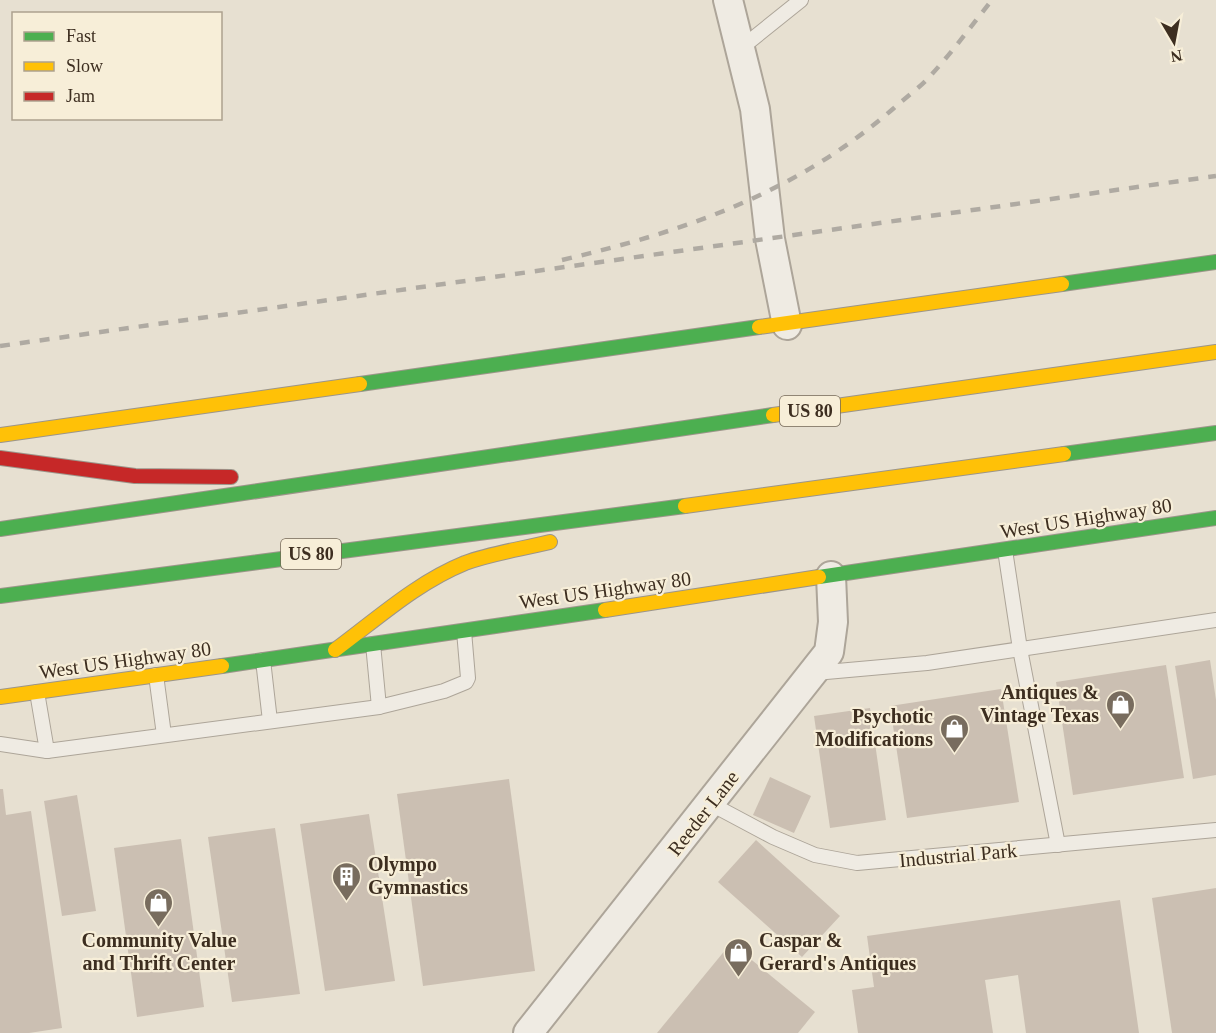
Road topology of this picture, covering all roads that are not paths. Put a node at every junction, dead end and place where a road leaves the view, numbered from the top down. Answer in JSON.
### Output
{"nodes":[{"id":1,"x":728,"y":0,"type":"edge"},
{"id":2,"x":801,"y":0,"type":"edge"},
{"id":3,"x":740,"y":49,"type":"junction"},
{"id":4,"x":1216,"y":262,"type":"edge"},
{"id":5,"x":787,"y":325,"type":"junction"},
{"id":6,"x":1216,"y":352,"type":"edge"},
{"id":7,"x":1216,"y":433,"type":"edge"},
{"id":8,"x":0,"y":435,"type":"edge"},
{"id":9,"x":0,"y":458,"type":"edge"},
{"id":10,"x":404,"y":471,"type":"junction"},
{"id":11,"x":623,"y":515,"type":"junction"},
{"id":12,"x":1216,"y":518,"type":"edge"},
{"id":13,"x":0,"y":529,"type":"edge"},
{"id":14,"x":583,"y":534,"type":"dead end"},
{"id":15,"x":562,"y":539,"type":"dead end"},
{"id":16,"x":1005,"y":550,"type":"junction"},
{"id":17,"x":831,"y":576,"type":"junction"},
{"id":18,"x":0,"y":596,"type":"edge"},
{"id":19,"x":1216,"y":620,"type":"edge"},
{"id":20,"x":464,"y":631,"type":"junction"},
{"id":21,"x":373,"y":644,"type":"junction"},
{"id":22,"x":1020,"y":649,"type":"junction"},
{"id":23,"x":336,"y":650,"type":"junction"},
{"id":24,"x":263,"y":660,"type":"junction"},
{"id":25,"x":812,"y":674,"type":"junction"},
{"id":26,"x":156,"y":675,"type":"junction"},
{"id":27,"x":37,"y":692,"type":"junction"},
{"id":28,"x":0,"y":697,"type":"edge"},
{"id":29,"x":379,"y":707,"type":"junction"},
{"id":30,"x":270,"y":721,"type":"junction"},
{"id":31,"x":164,"y":735,"type":"junction"},
{"id":32,"x":0,"y":744,"type":"edge"},
{"id":33,"x":47,"y":751,"type":"junction"},
{"id":34,"x":711,"y":804,"type":"junction"},
{"id":35,"x":1216,"y":830,"type":"edge"},
{"id":36,"x":1058,"y":845,"type":"junction"},
{"id":37,"x":528,"y":1033,"type":"edge"}],
"edges":[{"from":1,"to":3,"type":"street"},
{"from":2,"to":3,"type":"lane"},
{"from":3,"to":5,"type":"street"},
{"from":4,"to":5,"type":"main road"},
{"from":5,"to":8,"type":"main road"},
{"from":6,"to":10,"type":"main road","number":"US 80"},
{"from":7,"to":11,"type":"main road","number":"US 80"},
{"from":9,"to":10,"type":"main road"},
{"from":10,"to":13,"type":"main road","number":"US 80"},
{"from":11,"to":14,"type":"main road"},
{"from":11,"to":18,"type":"main road","number":"US 80"},
{"from":12,"to":16,"type":"main road","name":"West US Highway 80"},
{"from":15,"to":23,"type":"main road"},
{"from":16,"to":17,"type":"main road","name":"West US Highway 80"},
{"from":16,"to":22,"type":"lane"},
{"from":17,"to":20,"type":"main road","name":"West US Highway 80"},
{"from":17,"to":25,"type":"street","name":"Reeder Lane"},
{"from":19,"to":22,"type":"lane"},
{"from":20,"to":21,"type":"main road","name":"West US Highway 80"},
{"from":20,"to":29,"type":"lane"},
{"from":21,"to":23,"type":"main road","name":"West US Highway 80"},
{"from":21,"to":29,"type":"lane"},
{"from":22,"to":25,"type":"lane"},
{"from":22,"to":36,"type":"lane"},
{"from":23,"to":24,"type":"main road","name":"West US Highway 80"},
{"from":24,"to":26,"type":"main road","name":"West US Highway 80"},
{"from":24,"to":30,"type":"lane"},
{"from":25,"to":34,"type":"street","name":"Reeder Lane"},
{"from":26,"to":27,"type":"main road","name":"West US Highway 80"},
{"from":26,"to":31,"type":"lane"},
{"from":27,"to":28,"type":"main road","name":"West US Highway 80"},
{"from":27,"to":33,"type":"lane"},
{"from":29,"to":30,"type":"lane"},
{"from":30,"to":31,"type":"lane"},
{"from":31,"to":33,"type":"lane"},
{"from":32,"to":33,"type":"lane"},
{"from":34,"to":36,"type":"lane","name":"Industrial Park"},
{"from":34,"to":37,"type":"street","name":"Reeder Lane"},
{"from":35,"to":36,"type":"lane","name":"Industrial Park"}]}
